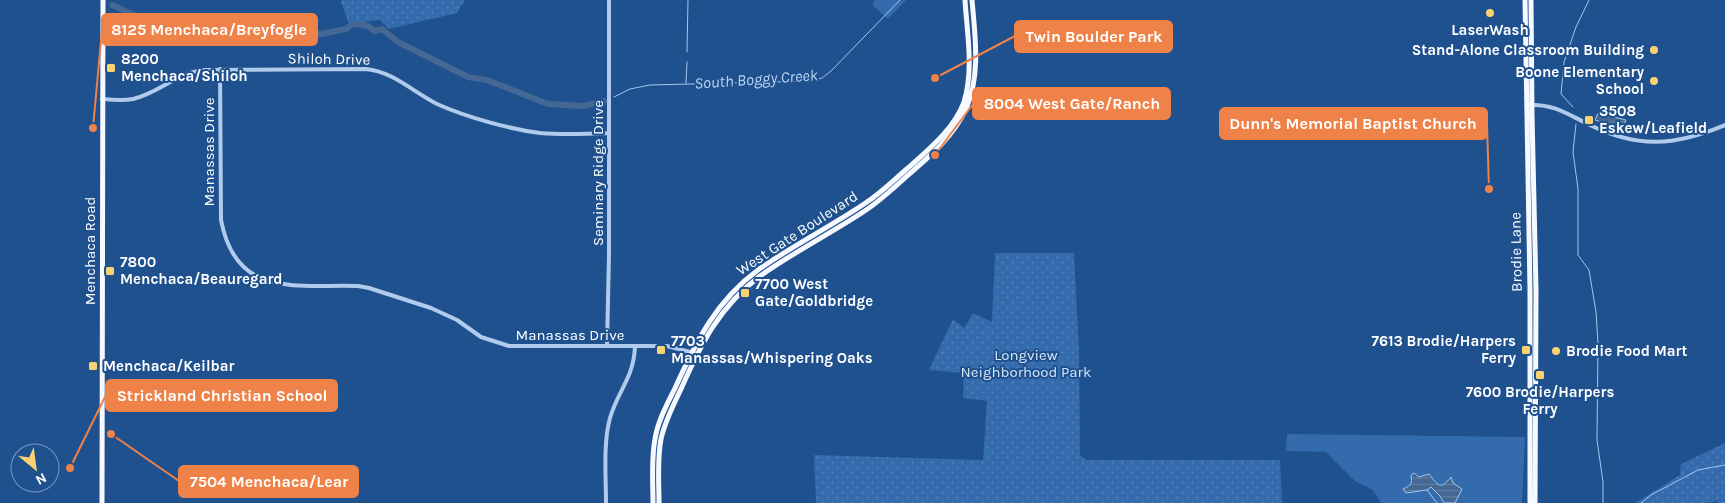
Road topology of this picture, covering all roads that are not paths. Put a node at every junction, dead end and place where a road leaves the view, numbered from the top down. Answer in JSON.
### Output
{"nodes":[{"id":1,"x":103,"y":0,"type":"edge"},
{"id":2,"x":609,"y":0,"type":"edge"},
{"id":3,"x":965,"y":0,"type":"edge"},
{"id":4,"x":972,"y":0,"type":"edge"},
{"id":5,"x":1524,"y":0,"type":"edge"},
{"id":6,"x":1531,"y":0,"type":"edge"},
{"id":7,"x":220,"y":69,"type":"junction"},
{"id":8,"x":102,"y":99,"type":"junction"},
{"id":9,"x":1528,"y":105,"type":"junction"},
{"id":10,"x":1725,"y":125,"type":"edge"},
{"id":11,"x":609,"y":133,"type":"junction"},
{"id":12,"x":607,"y":346,"type":"junction"},
{"id":13,"x":635,"y":346,"type":"junction"},
{"id":14,"x":694,"y":353,"type":"junction"},
{"id":15,"x":102,"y":503,"type":"edge"},
{"id":16,"x":606,"y":503,"type":"edge"},
{"id":17,"x":653,"y":503,"type":"edge"},
{"id":18,"x":659,"y":503,"type":"edge"},
{"id":19,"x":1530,"y":503,"type":"edge"},
{"id":20,"x":1535,"y":503,"type":"edge"}],
"edges":[{"from":1,"to":8,"type":"main road","name":"Menchaca Road"},
{"from":2,"to":11,"type":"street","name":"Seminary Ridge Drive"},
{"from":3,"to":14,"type":"main road","name":"West Gate Boulevard"},
{"from":4,"to":14,"type":"main road","name":"West Gate Boulevard"},
{"from":5,"to":9,"type":"main road","name":"Brodie Lane"},
{"from":6,"to":9,"type":"main road","name":"Brodie Lane"},
{"from":7,"to":8,"type":"street","name":"Shiloh Drive"},
{"from":7,"to":11,"type":"street","name":"Shiloh Drive"},
{"from":7,"to":12,"type":"street","name":"Manassas Drive"},
{"from":8,"to":15,"type":"main road","name":"Menchaca Road"},
{"from":9,"to":10,"type":"street"},
{"from":9,"to":19,"type":"main road","name":"Brodie Lane"},
{"from":9,"to":20,"type":"main road","name":"Brodie Lane"},
{"from":11,"to":12,"type":"street","name":"Seminary Ridge Drive"},
{"from":12,"to":13,"type":"street","name":"Manassas Drive"},
{"from":13,"to":14,"type":"street","name":"Manassas Drive"},
{"from":13,"to":16,"type":"street"},
{"from":14,"to":17,"type":"main road","name":"West Gate Boulevard"},
{"from":14,"to":18,"type":"main road","name":"West Gate Boulevard"}]}
